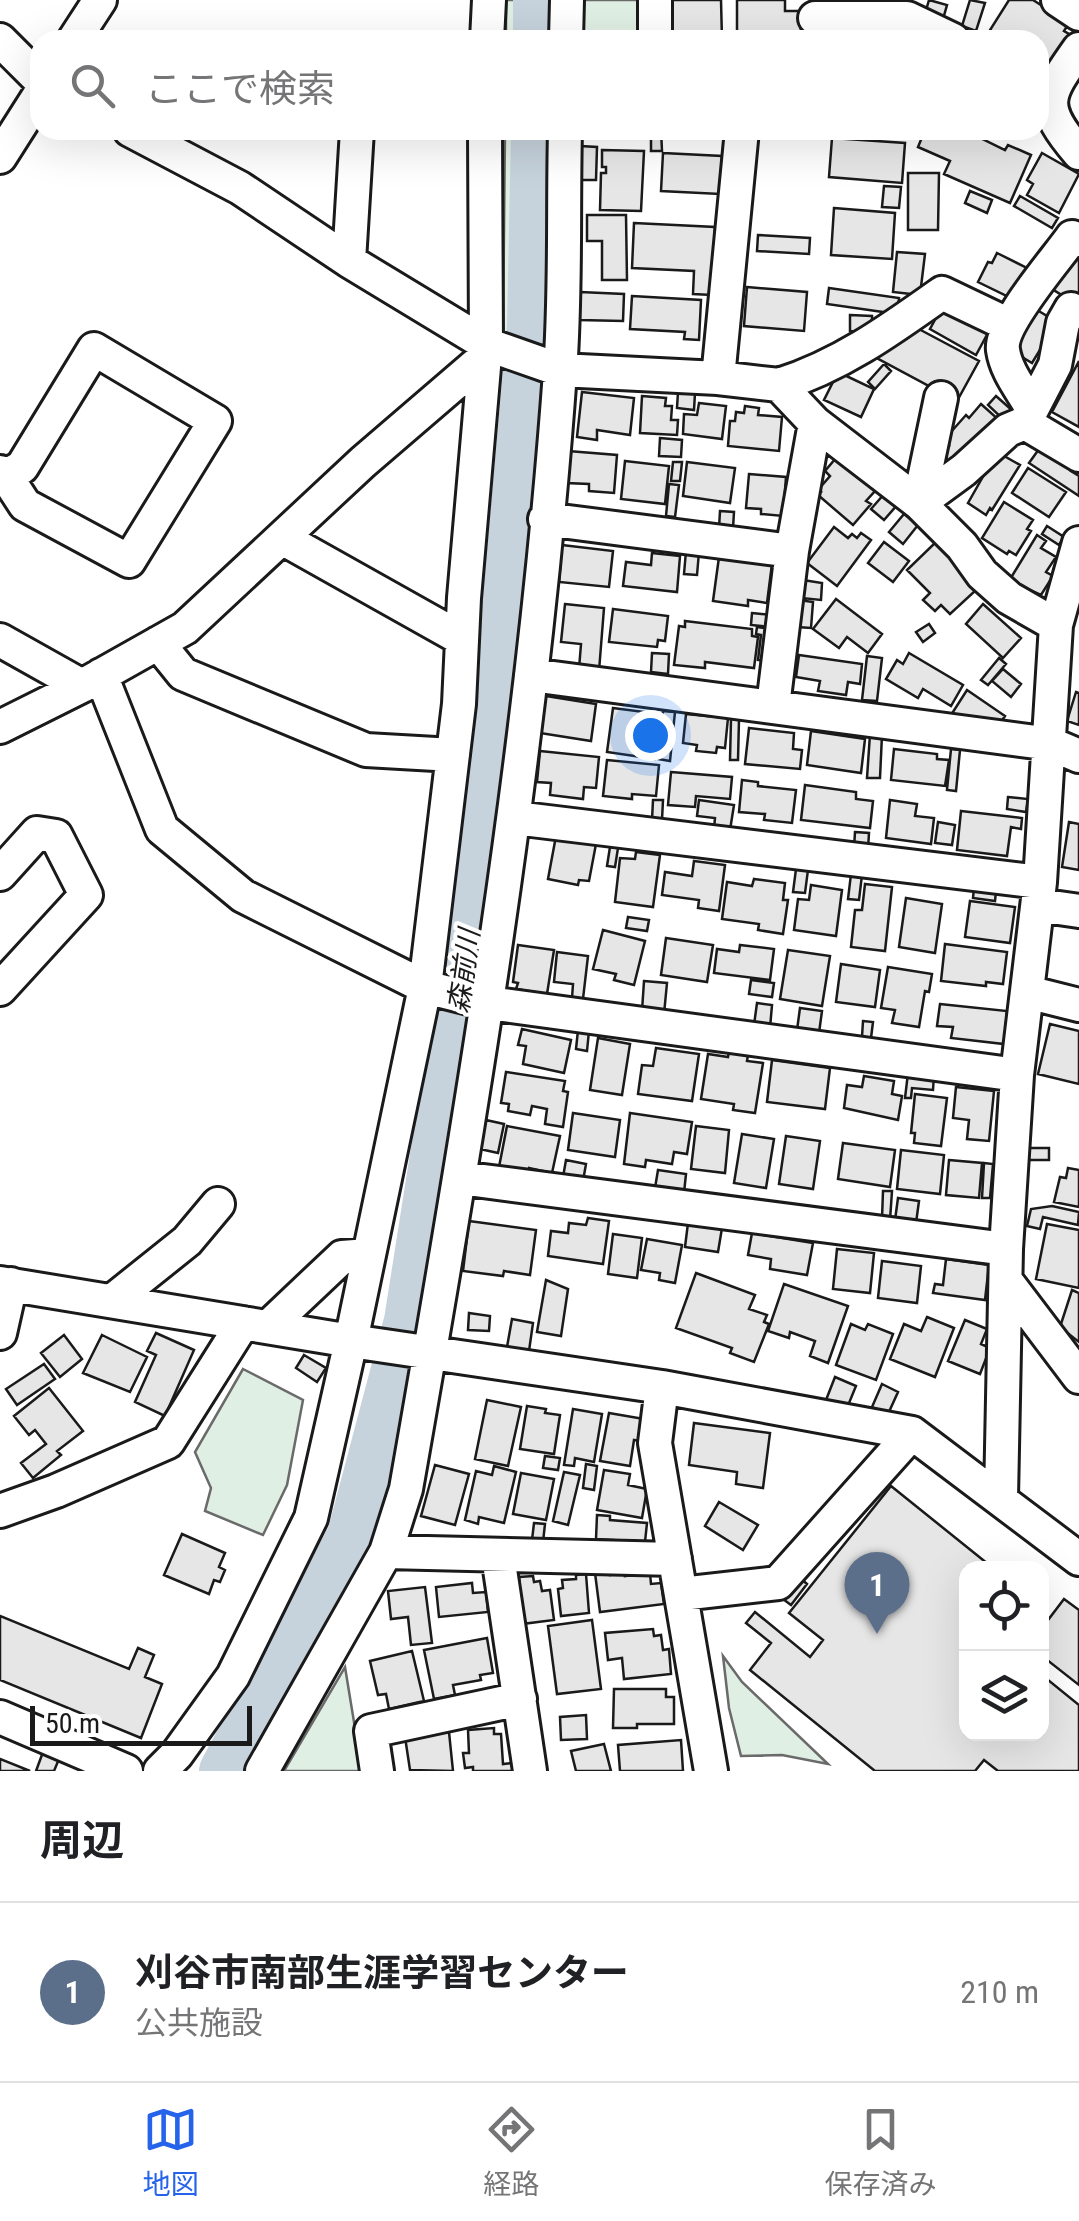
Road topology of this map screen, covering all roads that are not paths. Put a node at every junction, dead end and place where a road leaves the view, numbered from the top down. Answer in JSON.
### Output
{"nodes":[{"id":1,"x":100,"y":0,"type":"edge"},
{"id":2,"x":488,"y":0,"type":"edge"},
{"id":3,"x":568,"y":0,"type":"edge"},
{"id":4,"x":655,"y":0,"type":"edge"},
{"id":5,"x":1058,"y":0,"type":"edge"},
{"id":6,"x":1079,"y":14,"type":"edge"},
{"id":7,"x":815,"y":19,"type":"edge"},
{"id":8,"x":80,"y":30,"type":"edge"},
{"id":9,"x":488,"y":30,"type":"edge"},
{"id":10,"x":566,"y":30,"type":"edge"},
{"id":11,"x":655,"y":30,"type":"edge"},
{"id":12,"x":932,"y":30,"type":"edge"},
{"id":13,"x":0,"y":40,"type":"edge"},
{"id":14,"x":1079,"y":48,"type":"edge"},
{"id":15,"x":30,"y":70,"type":"edge"},
{"id":16,"x":1049,"y":81,"type":"edge"},
{"id":17,"x":1049,"y":102,"type":"edge"},
{"id":18,"x":30,"y":110,"type":"edge"},
{"id":19,"x":149,"y":140,"type":"edge"},
{"id":20,"x":356,"y":140,"type":"edge"},
{"id":21,"x":485,"y":140,"type":"edge"},
{"id":22,"x":565,"y":140,"type":"edge"},
{"id":23,"x":741,"y":140,"type":"edge"},
{"id":24,"x":1079,"y":154,"type":"edge"},
{"id":25,"x":0,"y":157,"type":"edge"},
{"id":26,"x":1077,"y":233,"type":"edge"},
{"id":27,"x":349,"y":261,"type":"junction"},
{"id":28,"x":1071,"y":309,"type":"dead end"},
{"id":29,"x":1008,"y":326,"type":"junction"},
{"id":30,"x":485,"y":351,"type":"junction"},
{"id":31,"x":560,"y":370,"type":"junction"},
{"id":32,"x":718,"y":378,"type":"junction"},
{"id":33,"x":779,"y":385,"type":"junction"},
{"id":34,"x":940,"y":398,"type":"dead end"},
{"id":35,"x":1028,"y":415,"type":"junction"},
{"id":36,"x":815,"y":423,"type":"junction"},
{"id":37,"x":1079,"y":455,"type":"edge"},
{"id":38,"x":3,"y":474,"type":"edge"},
{"id":39,"x":919,"y":503,"type":"junction"},
{"id":40,"x":546,"y":519,"type":"junction"},
{"id":41,"x":282,"y":538,"type":"junction"},
{"id":42,"x":1079,"y":544,"type":"edge"},
{"id":43,"x":792,"y":551,"type":"junction"},
{"id":44,"x":1056,"y":625,"type":"junction"},
{"id":45,"x":462,"y":639,"type":"junction"},
{"id":46,"x":0,"y":640,"type":"edge"},
{"id":47,"x":158,"y":642,"type":"junction"},
{"id":48,"x":531,"y":674,"type":"junction"},
{"id":49,"x":92,"y":680,"type":"junction"},
{"id":50,"x":1066,"y":681,"type":"edge"},
{"id":51,"x":773,"y":706,"type":"junction"},
{"id":52,"x":0,"y":727,"type":"edge"},
{"id":53,"x":1065,"y":750,"type":"edge"},
{"id":54,"x":453,"y":754,"type":"junction"},
{"id":55,"x":515,"y":818,"type":"junction"},
{"id":56,"x":0,"y":874,"type":"edge"},
{"id":57,"x":1039,"y":894,"type":"junction"},
{"id":58,"x":1079,"y":910,"type":"edge"},
{"id":59,"x":425,"y":987,"type":"junction"},
{"id":60,"x":0,"y":989,"type":"edge"},
{"id":61,"x":1027,"y":992,"type":"junction"},
{"id":62,"x":489,"y":1003,"type":"junction"},
{"id":63,"x":1079,"y":1005,"type":"edge"},
{"id":64,"x":1017,"y":1076,"type":"junction"},
{"id":65,"x":460,"y":1178,"type":"junction"},
{"id":66,"x":218,"y":1204,"type":"dead end"},
{"id":67,"x":1006,"y":1249,"type":"junction"},
{"id":68,"x":369,"y":1255,"type":"junction"},
{"id":69,"x":1007,"y":1282,"type":"junction"},
{"id":70,"x":6,"y":1284,"type":"edge"},
{"id":71,"x":112,"y":1301,"type":"junction"},
{"id":72,"x":255,"y":1325,"type":"junction"},
{"id":73,"x":0,"y":1333,"type":"edge"},
{"id":74,"x":351,"y":1341,"type":"junction"},
{"id":75,"x":430,"y":1352,"type":"junction"},
{"id":76,"x":1079,"y":1377,"type":"edge"},
{"id":77,"x":662,"y":1388,"type":"junction"},
{"id":78,"x":912,"y":1433,"type":"junction"},
{"id":79,"x":1001,"y":1498,"type":"junction"},
{"id":80,"x":0,"y":1511,"type":"edge"},
{"id":81,"x":386,"y":1552,"type":"junction"},
{"id":82,"x":498,"y":1556,"type":"junction"},
{"id":83,"x":675,"y":1559,"type":"junction"},
{"id":84,"x":1079,"y":1559,"type":"edge"},
{"id":85,"x":681,"y":1594,"type":"junction"},
{"id":86,"x":520,"y":1699,"type":"junction"},
{"id":87,"x":0,"y":1716,"type":"edge"},
{"id":88,"x":126,"y":1771,"type":"edge"},
{"id":89,"x":160,"y":1771,"type":"edge"},
{"id":90,"x":262,"y":1771,"type":"edge"},
{"id":91,"x":377,"y":1771,"type":"edge"},
{"id":92,"x":530,"y":1771,"type":"edge"},
{"id":93,"x":711,"y":1771,"type":"edge"}],
"edges":[{"from":1,"to":8,"type":"street"},
{"from":2,"to":9,"type":"street"},
{"from":3,"to":10,"type":"street"},
{"from":4,"to":11,"type":"street"},
{"from":5,"to":6,"type":"street"},
{"from":7,"to":12,"type":"street"},
{"from":13,"to":15,"type":"street"},
{"from":14,"to":16,"type":"street"},
{"from":17,"to":24,"type":"street"},
{"from":18,"to":25,"type":"street"},
{"from":19,"to":27,"type":"street"},
{"from":20,"to":27,"type":"street"},
{"from":21,"to":30,"type":"street"},
{"from":22,"to":31,"type":"street"},
{"from":23,"to":32,"type":"street"},
{"from":26,"to":29,"type":"street"},
{"from":27,"to":30,"type":"street"},
{"from":28,"to":35,"type":"street"},
{"from":29,"to":33,"type":"street"},
{"from":29,"to":35,"type":"street"},
{"from":30,"to":31,"type":"street"},
{"from":30,"to":41,"type":"street"},
{"from":30,"to":45,"type":"street"},
{"from":31,"to":32,"type":"street"},
{"from":31,"to":40,"type":"street"},
{"from":32,"to":33,"type":"street"},
{"from":33,"to":36,"type":"street"},
{"from":34,"to":39,"type":"street"},
{"from":35,"to":37,"type":"street"},
{"from":35,"to":39,"type":"street"},
{"from":36,"to":39,"type":"street"},
{"from":36,"to":43,"type":"street"},
{"from":38,"to":38,"type":"street"},
{"from":39,"to":44,"type":"street"},
{"from":40,"to":43,"type":"street"},
{"from":40,"to":48,"type":"street"},
{"from":41,"to":45,"type":"street"},
{"from":41,"to":47,"type":"street"},
{"from":42,"to":44,"type":"street"},
{"from":43,"to":51,"type":"street"},
{"from":44,"to":50,"type":"street"},
{"from":45,"to":54,"type":"street"},
{"from":46,"to":49,"type":"street"},
{"from":47,"to":49,"type":"street"},
{"from":47,"to":54,"type":"street"},
{"from":48,"to":51,"type":"street"},
{"from":48,"to":55,"type":"street"},
{"from":49,"to":52,"type":"street"},
{"from":49,"to":59,"type":"street"},
{"from":50,"to":53,"type":"street"},
{"from":51,"to":53,"type":"street"},
{"from":53,"to":57,"type":"street"},
{"from":54,"to":59,"type":"street"},
{"from":55,"to":57,"type":"street"},
{"from":55,"to":62,"type":"street"},
{"from":56,"to":60,"type":"street"},
{"from":57,"to":58,"type":"street"},
{"from":57,"to":61,"type":"street"},
{"from":59,"to":62,"type":"street"},
{"from":59,"to":68,"type":"street"},
{"from":61,"to":63,"type":"street"},
{"from":61,"to":64,"type":"street"},
{"from":62,"to":64,"type":"street"},
{"from":62,"to":65,"type":"street"},
{"from":64,"to":67,"type":"street"},
{"from":65,"to":67,"type":"street"},
{"from":65,"to":75,"type":"street"},
{"from":66,"to":71,"type":"street"},
{"from":67,"to":69,"type":"street"},
{"from":68,"to":72,"type":"street"},
{"from":68,"to":74,"type":"street"},
{"from":69,"to":76,"type":"street"},
{"from":69,"to":79,"type":"street"},
{"from":70,"to":71,"type":"street"},
{"from":70,"to":73,"type":"street"},
{"from":71,"to":72,"type":"street"},
{"from":72,"to":74,"type":"street"},
{"from":72,"to":80,"type":"street"},
{"from":74,"to":75,"type":"street"},
{"from":74,"to":89,"type":"street"},
{"from":75,"to":77,"type":"street"},
{"from":75,"to":81,"type":"street"},
{"from":77,"to":78,"type":"street"},
{"from":77,"to":83,"type":"street"},
{"from":78,"to":79,"type":"street"},
{"from":78,"to":85,"type":"street"},
{"from":79,"to":84,"type":"street"},
{"from":81,"to":82,"type":"street"},
{"from":81,"to":90,"type":"street"},
{"from":82,"to":83,"type":"street"},
{"from":82,"to":86,"type":"street"},
{"from":83,"to":85,"type":"street"},
{"from":85,"to":93,"type":"street"},
{"from":86,"to":91,"type":"street"},
{"from":86,"to":92,"type":"street"},
{"from":87,"to":88,"type":"street"}]}
